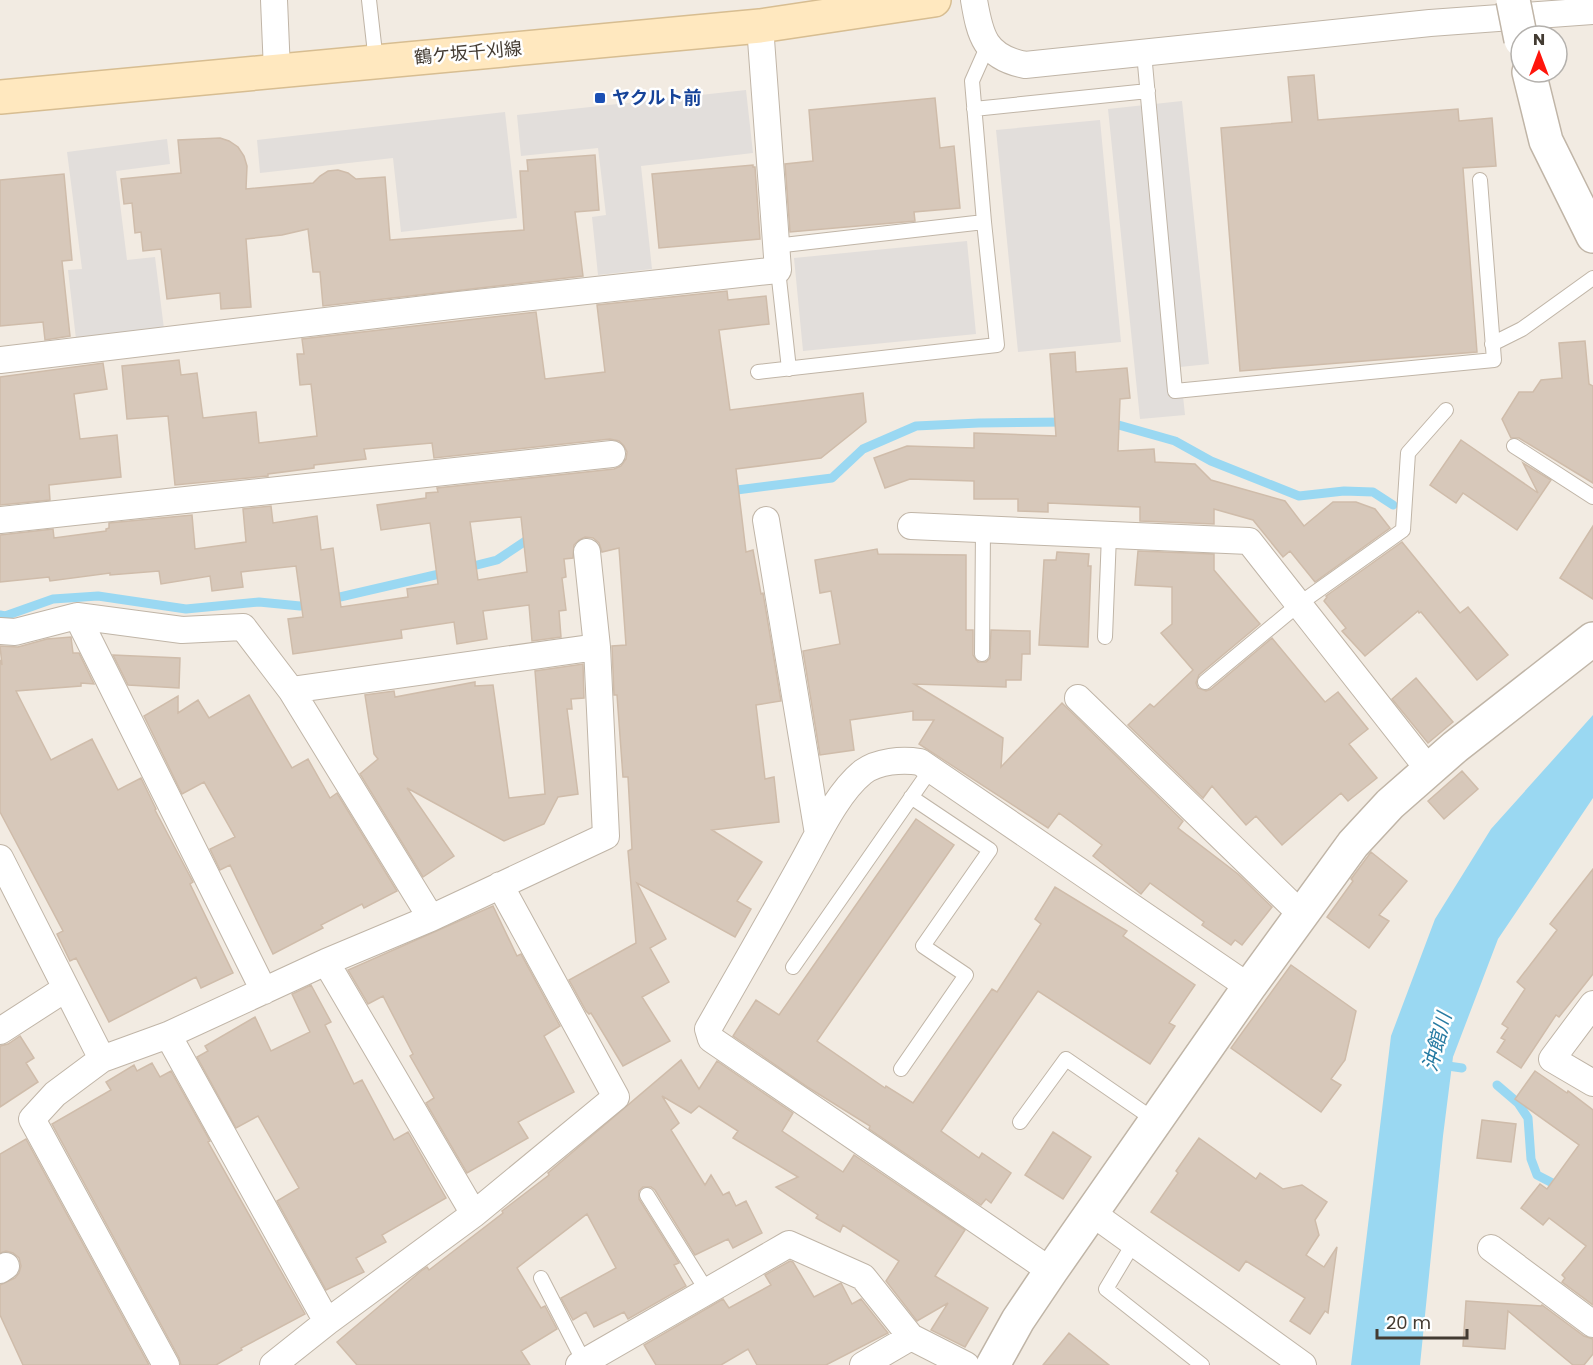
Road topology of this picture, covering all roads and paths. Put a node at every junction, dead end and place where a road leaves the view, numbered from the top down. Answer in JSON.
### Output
{"nodes":[{"id":1,"x":274,"y":0,"type":"edge"},
{"id":2,"x":369,"y":0,"type":"edge"},
{"id":3,"x":934,"y":0,"type":"edge"},
{"id":4,"x":974,"y":0,"type":"edge"},
{"id":5,"x":1513,"y":0,"type":"edge"},
{"id":6,"x":856,"y":6,"type":"edge"},
{"id":7,"x":1593,"y":11,"type":"edge"},
{"id":8,"x":1518,"y":24,"type":"edge"},
{"id":9,"x":760,"y":26,"type":"junction"},
{"id":10,"x":988,"y":45,"type":"junction"},
{"id":11,"x":1144,"y":53,"type":"junction"},
{"id":12,"x":376,"y":62,"type":"junction"},
{"id":13,"x":277,"y":70,"type":"junction"},
{"id":14,"x":1532,"y":84,"type":"edge"},
{"id":15,"x":1148,"y":91,"type":"junction"},
{"id":16,"x":0,"y":97,"type":"edge"},
{"id":17,"x":974,"y":109,"type":"junction"},
{"id":18,"x":1480,"y":180,"type":"dead end"},
{"id":19,"x":984,"y":222,"type":"junction"},
{"id":20,"x":1593,"y":236,"type":"edge"},
{"id":21,"x":776,"y":258,"type":"junction"},
{"id":22,"x":1593,"y":278,"type":"edge"},
{"id":23,"x":1492,"y":344,"type":"junction"},
{"id":24,"x":0,"y":360,"type":"edge"},
{"id":25,"x":789,"y":369,"type":"junction"},
{"id":26,"x":758,"y":372,"type":"dead end"},
{"id":27,"x":1446,"y":410,"type":"dead end"},
{"id":28,"x":1514,"y":446,"type":"dead end"},
{"id":29,"x":612,"y":454,"type":"dead end"},
{"id":30,"x":1593,"y":497,"type":"edge"},
{"id":31,"x":0,"y":520,"type":"edge"},
{"id":32,"x":766,"y":520,"type":"dead end"},
{"id":33,"x":911,"y":526,"type":"dead end"},
{"id":34,"x":983,"y":529,"type":"junction"},
{"id":35,"x":1109,"y":535,"type":"junction"},
{"id":36,"x":587,"y":552,"type":"dead end"},
{"id":37,"x":1299,"y":604,"type":"junction"},
{"id":38,"x":77,"y":616,"type":"junction"},
{"id":39,"x":0,"y":631,"type":"edge"},
{"id":40,"x":1105,"y":638,"type":"dead end"},
{"id":41,"x":1593,"y":639,"type":"edge"},
{"id":42,"x":597,"y":647,"type":"junction"},
{"id":43,"x":982,"y":654,"type":"dead end"},
{"id":44,"x":1205,"y":682,"type":"dead end"},
{"id":45,"x":291,"y":690,"type":"junction"},
{"id":46,"x":1078,"y":698,"type":"dead end"},
{"id":47,"x":931,"y":769,"type":"junction"},
{"id":48,"x":1429,"y":770,"type":"junction"},
{"id":49,"x":911,"y":797,"type":"junction"},
{"id":50,"x":818,"y":834,"type":"junction"},
{"id":51,"x":0,"y":858,"type":"edge"},
{"id":52,"x":500,"y":885,"type":"junction"},
{"id":53,"x":1301,"y":914,"type":"junction"},
{"id":54,"x":431,"y":918,"type":"junction"},
{"id":55,"x":326,"y":962,"type":"junction"},
{"id":56,"x":794,"y":967,"type":"dead end"},
{"id":57,"x":1249,"y":987,"type":"junction"},
{"id":58,"x":65,"y":989,"type":"junction"},
{"id":59,"x":264,"y":991,"type":"junction"},
{"id":60,"x":1593,"y":1004,"type":"edge"},
{"id":61,"x":0,"y":1031,"type":"edge"},
{"id":62,"x":168,"y":1035,"type":"junction"},
{"id":63,"x":102,"y":1059,"type":"junction"},
{"id":64,"x":901,"y":1069,"type":"dead end"},
{"id":65,"x":1593,"y":1083,"type":"edge"},
{"id":66,"x":1156,"y":1121,"type":"junction"},
{"id":67,"x":1020,"y":1122,"type":"dead end"},
{"id":68,"x":647,"y":1196,"type":"dead end"},
{"id":69,"x":1092,"y":1213,"type":"junction"},
{"id":70,"x":474,"y":1214,"type":"junction"},
{"id":71,"x":1134,"y":1244,"type":"junction"},
{"id":72,"x":1491,"y":1248,"type":"dead end"},
{"id":73,"x":1051,"y":1271,"type":"junction"},
{"id":74,"x":542,"y":1278,"type":"dead end"},
{"id":75,"x":706,"y":1292,"type":"junction"},
{"id":76,"x":327,"y":1322,"type":"junction"},
{"id":77,"x":1593,"y":1324,"type":"edge"},
{"id":78,"x":911,"y":1337,"type":"junction"},
{"id":79,"x":582,"y":1364,"type":"edge"},
{"id":80,"x":166,"y":1365,"type":"edge"},
{"id":81,"x":273,"y":1365,"type":"edge"},
{"id":82,"x":863,"y":1365,"type":"edge"},
{"id":83,"x":966,"y":1365,"type":"edge"},
{"id":84,"x":993,"y":1365,"type":"edge"},
{"id":85,"x":1202,"y":1365,"type":"edge"},
{"id":86,"x":1303,"y":1365,"type":"edge"}],
"edges":[{"from":1,"to":13,"type":"street"},
{"from":2,"to":12,"type":"lane"},
{"from":3,"to":6,"type":"main road","name":"鶴ケ坂千刈線"},
{"from":4,"to":10,"type":"street"},
{"from":5,"to":8,"type":"street","bridge":true},
{"from":6,"to":9,"type":"main road","name":"鶴ケ坂千刈線"},
{"from":7,"to":11,"type":"street"},
{"from":9,"to":12,"type":"main road","name":"鶴ケ坂千刈線"},
{"from":9,"to":21,"type":"street"},
{"from":10,"to":11,"type":"street"},
{"from":10,"to":17,"type":"lane"},
{"from":11,"to":15,"type":"lane"},
{"from":12,"to":13,"type":"main road","name":"鶴ケ坂千刈線"},
{"from":13,"to":16,"type":"main road","name":"鶴ケ坂千刈線"},
{"from":14,"to":20,"type":"street"},
{"from":15,"to":17,"type":"lane"},
{"from":15,"to":23,"type":"lane"},
{"from":17,"to":19,"type":"lane"},
{"from":18,"to":23,"type":"lane"},
{"from":19,"to":21,"type":"lane"},
{"from":19,"to":25,"type":"lane"},
{"from":21,"to":24,"type":"street"},
{"from":21,"to":25,"type":"lane"},
{"from":22,"to":23,"type":"lane"},
{"from":25,"to":26,"type":"lane"},
{"from":27,"to":37,"type":"lane"},
{"from":28,"to":30,"type":"lane"},
{"from":29,"to":31,"type":"street"},
{"from":32,"to":50,"type":"street"},
{"from":33,"to":34,"type":"street"},
{"from":34,"to":35,"type":"street"},
{"from":34,"to":43,"type":"lane"},
{"from":35,"to":37,"type":"street"},
{"from":35,"to":40,"type":"lane"},
{"from":36,"to":42,"type":"street"},
{"from":37,"to":44,"type":"lane"},
{"from":37,"to":48,"type":"street"},
{"from":38,"to":39,"type":"street"},
{"from":38,"to":45,"type":"street"},
{"from":38,"to":59,"type":"street"},
{"from":41,"to":48,"type":"street"},
{"from":42,"to":45,"type":"street"},
{"from":42,"to":52,"type":"street"},
{"from":45,"to":54,"type":"street"},
{"from":46,"to":53,"type":"street"},
{"from":47,"to":49,"type":"lane"},
{"from":47,"to":50,"type":"street"},
{"from":47,"to":57,"type":"street"},
{"from":48,"to":53,"type":"street"},
{"from":49,"to":56,"type":"lane"},
{"from":49,"to":64,"type":"lane"},
{"from":50,"to":73,"type":"street"},
{"from":51,"to":58,"type":"street"},
{"from":52,"to":54,"type":"street"},
{"from":52,"to":70,"type":"street"},
{"from":53,"to":57,"type":"street"},
{"from":54,"to":55,"type":"street"},
{"from":55,"to":59,"type":"street"},
{"from":55,"to":70,"type":"street"},
{"from":57,"to":66,"type":"street"},
{"from":58,"to":61,"type":"street"},
{"from":58,"to":63,"type":"street"},
{"from":59,"to":62,"type":"street"},
{"from":60,"to":65,"type":"street"},
{"from":62,"to":63,"type":"street"},
{"from":62,"to":76,"type":"street"},
{"from":63,"to":80,"type":"street"},
{"from":66,"to":67,"type":"lane"},
{"from":66,"to":69,"type":"street"},
{"from":68,"to":75,"type":"lane"},
{"from":69,"to":71,"type":"street"},
{"from":69,"to":73,"type":"street"},
{"from":70,"to":76,"type":"street"},
{"from":71,"to":85,"type":"lane"},
{"from":71,"to":86,"type":"street"},
{"from":72,"to":77,"type":"street"},
{"from":73,"to":84,"type":"street"},
{"from":74,"to":79,"type":"lane"},
{"from":75,"to":78,"type":"street"},
{"from":75,"to":79,"type":"street"},
{"from":76,"to":81,"type":"street"},
{"from":78,"to":82,"type":"street"},
{"from":78,"to":83,"type":"street"}]}
